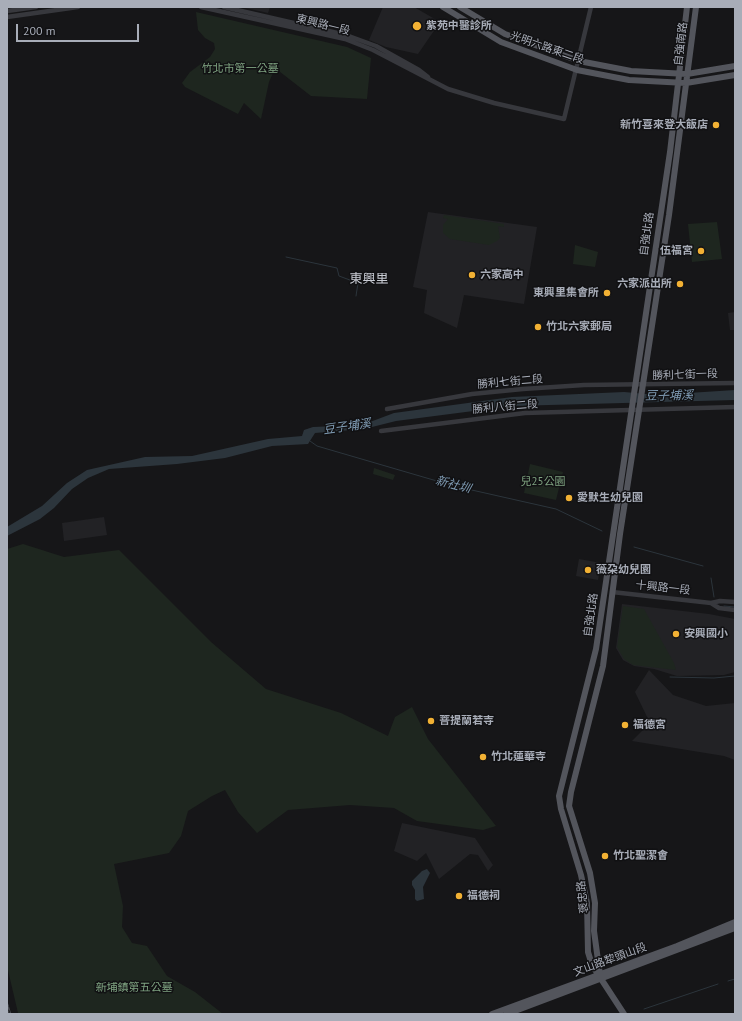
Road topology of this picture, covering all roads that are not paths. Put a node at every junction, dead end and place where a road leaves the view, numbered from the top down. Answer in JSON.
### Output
{"nodes":[{"id":1,"x":36,"y":7,"type":"edge"},
{"id":2,"x":78,"y":7,"type":"edge"},
{"id":3,"x":201,"y":7,"type":"edge"},
{"id":4,"x":224,"y":7,"type":"edge"},
{"id":5,"x":444,"y":7,"type":"edge"},
{"id":6,"x":460,"y":7,"type":"edge"},
{"id":7,"x":591,"y":7,"type":"edge"},
{"id":8,"x":687,"y":7,"type":"edge"},
{"id":9,"x":696,"y":7,"type":"edge"},
{"id":10,"x":44,"y":9,"type":"edge"},
{"id":11,"x":51,"y":9,"type":"edge"},
{"id":12,"x":7,"y":11,"type":"edge"},
{"id":13,"x":7,"y":17,"type":"edge"},
{"id":14,"x":579,"y":61,"type":"junction"},
{"id":15,"x":735,"y":66,"type":"edge"},
{"id":16,"x":577,"y":70,"type":"junction"},
{"id":17,"x":679,"y":73,"type":"junction"},
{"id":18,"x":687,"y":74,"type":"junction"},
{"id":19,"x":735,"y":75,"type":"edge"},
{"id":20,"x":433,"y":81,"type":"junction"},
{"id":21,"x":677,"y":82,"type":"junction"},
{"id":22,"x":686,"y":83,"type":"junction"},
{"id":23,"x":735,"y":383,"type":"edge"},
{"id":24,"x":635,"y":387,"type":"junction"},
{"id":25,"x":642,"y":387,"type":"junction"},
{"id":26,"x":636,"y":408,"type":"junction"},
{"id":27,"x":735,"y":408,"type":"edge"},
{"id":28,"x":387,"y":409,"type":"dead end"},
{"id":29,"x":381,"y":431,"type":"dead end"},
{"id":30,"x":612,"y":592,"type":"junction"},
{"id":31,"x":735,"y":602,"type":"edge"},
{"id":32,"x":711,"y":603,"type":"junction"},
{"id":33,"x":735,"y":610,"type":"edge"},
{"id":34,"x":574,"y":820,"type":"joint"},
{"id":35,"x":564,"y":824,"type":"joint"},
{"id":36,"x":735,"y":922,"type":"edge"},
{"id":37,"x":735,"y":928,"type":"edge"},
{"id":38,"x":601,"y":977,"type":"junction"},
{"id":39,"x":492,"y":1014,"type":"edge"},
{"id":40,"x":507,"y":1014,"type":"edge"},
{"id":41,"x":624,"y":1014,"type":"edge"}],
"edges":[{"from":1,"to":12,"type":"street"},
{"from":2,"to":11,"type":"street"},
{"from":3,"to":20,"type":"street","name":"東興路一段"},
{"from":4,"to":20,"type":"street","name":"東興路一段"},
{"from":5,"to":16,"type":"main road","name":"光明六路東二段"},
{"from":6,"to":14,"type":"main road","name":"光明六路東二段"},
{"from":7,"to":14,"type":"street"},
{"from":8,"to":17,"type":"main road","name":"自強南路"},
{"from":9,"to":18,"type":"main road","name":"自強南路"},
{"from":10,"to":11,"type":"street"},
{"from":10,"to":13,"type":"street"},
{"from":14,"to":16,"type":"street"},
{"from":14,"to":17,"type":"main road","name":"光明六路東二段"},
{"from":15,"to":18,"type":"main road","name":"光明六路東二段"},
{"from":16,"to":20,"type":"street","name":"東興路一段"},
{"from":16,"to":21,"type":"main road","name":"光明六路東二段"},
{"from":17,"to":18,"type":"main road","name":"光明六路東二段"},
{"from":17,"to":21,"type":"main road","name":"自強南路"},
{"from":18,"to":22,"type":"main road","name":"自強南路"},
{"from":19,"to":22,"type":"main road","name":"光明六路東二段"},
{"from":21,"to":22,"type":"main road","name":"光明六路東二段"},
{"from":21,"to":24,"type":"main road","name":"自強北路"},
{"from":22,"to":25,"type":"main road","name":"自強北路"},
{"from":23,"to":25,"type":"street","name":"勝利七街一段"},
{"from":24,"to":25,"type":"street","name":"勝利七街一段"},
{"from":24,"to":26,"type":"main road","name":"自強北路"},
{"from":24,"to":28,"type":"street","name":"勝利七街二段"},
{"from":25,"to":26,"type":"main road","name":"自強北路"},
{"from":26,"to":27,"type":"street","name":"勝利八街二段"},
{"from":26,"to":29,"type":"street","name":"勝利八街二段"},
{"from":26,"to":30,"type":"main road","name":"自強北路"},
{"from":26,"to":35,"type":"main road","name":"自強北路"},
{"from":30,"to":32,"type":"street","name":"十興路一段"},
{"from":30,"to":34,"type":"main road","name":"自強北路"},
{"from":31,"to":32,"type":"street","name":"十興路一段"},
{"from":32,"to":33,"type":"street","name":"十興路一段"},
{"from":34,"to":38,"type":"main road","name":"褒忠路"},
{"from":35,"to":38,"type":"main road","name":"褒忠路"},
{"from":36,"to":38,"type":"main road","name":"文山路犂頭山段"},
{"from":37,"to":38,"type":"main road","name":"文山路犂頭山段"},
{"from":38,"to":39,"type":"main road","name":"文山路犂頭山段"},
{"from":38,"to":40,"type":"main road","name":"文山路犂頭山段"},
{"from":38,"to":41,"type":"main road","name":"褒忠路"}]}
